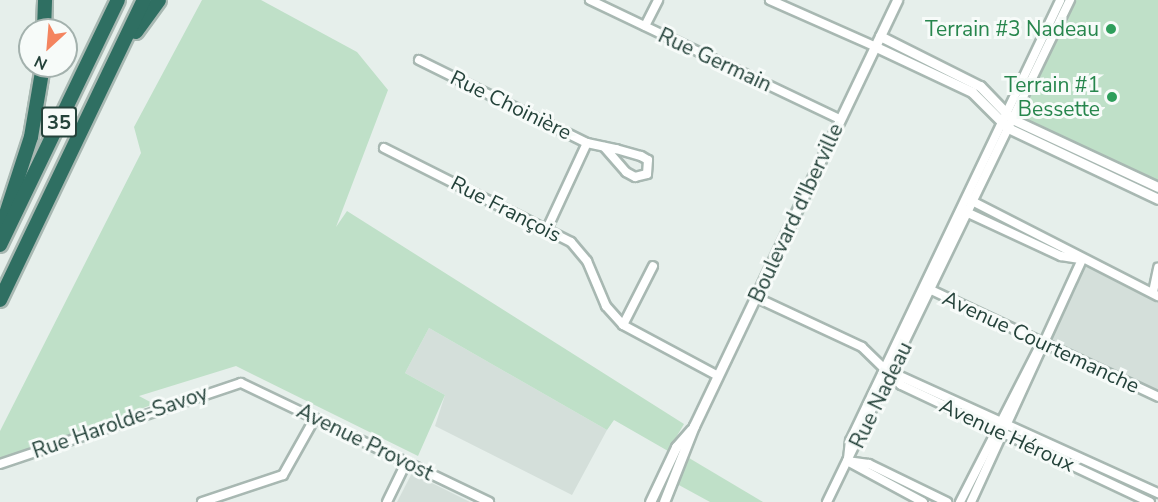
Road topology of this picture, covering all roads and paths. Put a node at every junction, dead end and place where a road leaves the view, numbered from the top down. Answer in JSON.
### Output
{"nodes":[{"id":1,"x":45,"y":0,"type":"edge"},
{"id":2,"x":118,"y":0,"type":"edge"},
{"id":3,"x":144,"y":0,"type":"edge"},
{"id":4,"x":159,"y":0,"type":"edge"},
{"id":5,"x":590,"y":0,"type":"edge"},
{"id":6,"x":658,"y":0,"type":"edge"},
{"id":7,"x":770,"y":0,"type":"edge"},
{"id":8,"x":897,"y":0,"type":"edge"},
{"id":9,"x":1060,"y":0,"type":"edge"},
{"id":10,"x":1070,"y":0,"type":"edge"},
{"id":11,"x":44,"y":18,"type":"edge"},
{"id":12,"x":645,"y":26,"type":"junction"},
{"id":13,"x":880,"y":36,"type":"junction"},
{"id":14,"x":874,"y":46,"type":"junction"},
{"id":15,"x":419,"y":60,"type":"dead end"},
{"id":16,"x":933,"y":60,"type":"junction"},
{"id":17,"x":114,"y":63,"type":"junction"},
{"id":18,"x":927,"y":71,"type":"junction"},
{"id":19,"x":42,"y":78,"type":"edge"},
{"id":20,"x":840,"y":119,"type":"junction"},
{"id":21,"x":1007,"y":120,"type":"junction"},
{"id":22,"x":587,"y":143,"type":"junction"},
{"id":23,"x":604,"y":147,"type":"junction"},
{"id":24,"x":384,"y":148,"type":"dead end"},
{"id":25,"x":1158,"y":187,"type":"edge"},
{"id":26,"x":969,"y":200,"type":"junction"},
{"id":27,"x":1158,"y":200,"type":"edge"},
{"id":28,"x":964,"y":211,"type":"junction"},
{"id":29,"x":547,"y":229,"type":"junction"},
{"id":30,"x":0,"y":232,"type":"edge"},
{"id":31,"x":0,"y":245,"type":"edge"},
{"id":32,"x":1082,"y":259,"type":"junction"},
{"id":33,"x":653,"y":266,"type":"dead end"},
{"id":34,"x":1158,"y":268,"type":"edge"},
{"id":35,"x":928,"y":288,"type":"junction"},
{"id":36,"x":1157,"y":292,"type":"edge"},
{"id":37,"x":755,"y":297,"type":"junction"},
{"id":38,"x":0,"y":300,"type":"edge"},
{"id":39,"x":623,"y":325,"type":"junction"},
{"id":40,"x":1042,"y":342,"type":"junction"},
{"id":41,"x":886,"y":366,"type":"junction"},
{"id":42,"x":892,"y":373,"type":"junction"},
{"id":43,"x":718,"y":376,"type":"junction"},
{"id":44,"x":241,"y":383,"type":"joint"},
{"id":45,"x":1158,"y":397,"type":"edge"},
{"id":46,"x":315,"y":418,"type":"junction"},
{"id":47,"x":999,"y":419,"type":"junction"},
{"id":48,"x":1008,"y":424,"type":"junction"},
{"id":49,"x":694,"y":426,"type":"junction"},
{"id":50,"x":995,"y":430,"type":"junction"},
{"id":51,"x":1004,"y":434,"type":"junction"},
{"id":52,"x":847,"y":461,"type":"junction"},
{"id":53,"x":406,"y":463,"type":"junction"},
{"id":54,"x":0,"y":464,"type":"edge"},
{"id":55,"x":1131,"y":480,"type":"junction"},
{"id":56,"x":1127,"y":491,"type":"junction"},
{"id":57,"x":1158,"y":493,"type":"edge"},
{"id":58,"x":202,"y":502,"type":"edge"},
{"id":59,"x":387,"y":502,"type":"edge"},
{"id":60,"x":489,"y":502,"type":"edge"},
{"id":61,"x":650,"y":502,"type":"edge"},
{"id":62,"x":664,"y":502,"type":"edge"},
{"id":63,"x":827,"y":502,"type":"edge"},
{"id":64,"x":923,"y":502,"type":"edge"},
{"id":65,"x":947,"y":502,"type":"edge"},
{"id":66,"x":960,"y":502,"type":"edge"},
{"id":67,"x":972,"y":502,"type":"edge"},
{"id":68,"x":1150,"y":502,"type":"edge"}],
"edges":[{"from":1,"to":11,"type":"highway"},
{"from":2,"to":31,"type":"highway","number":"35"},
{"from":3,"to":17,"type":"highway","number":"35"},
{"from":4,"to":17,"type":"highway"},
{"from":5,"to":12,"type":"street","name":"Rue Germain"},
{"from":6,"to":12,"type":"street"},
{"from":7,"to":14,"type":"street"},
{"from":8,"to":13,"type":"street","name":"Boulevard d'Iberville"},
{"from":9,"to":21,"type":"street","name":"Rue Nadeau"},
{"from":10,"to":21,"type":"street","name":"Rue Nadeau"},
{"from":12,"to":20,"type":"street","name":"Rue Germain"},
{"from":13,"to":14,"type":"street","name":"Boulevard d'Iberville"},
{"from":13,"to":16,"type":"street"},
{"from":14,"to":18,"type":"street"},
{"from":14,"to":20,"type":"street","name":"Boulevard d'Iberville"},
{"from":15,"to":22,"type":"street","name":"Rue Choinière"},
{"from":16,"to":18,"type":"street"},
{"from":16,"to":21,"type":"street"},
{"from":17,"to":38,"type":"highway","number":"35"},
{"from":18,"to":21,"type":"street"},
{"from":19,"to":30,"type":"highway"},
{"from":20,"to":37,"type":"street","name":"Boulevard d'Iberville"},
{"from":21,"to":25,"type":"street"},
{"from":21,"to":26,"type":"street","name":"Rue Nadeau"},
{"from":21,"to":27,"type":"street"},
{"from":22,"to":23,"type":"street","name":"Rue Choinière"},
{"from":22,"to":29,"type":"street"},
{"from":23,"to":23,"type":"street","name":"Rue Choinière"},
{"from":24,"to":29,"type":"street","name":"Rue François"},
{"from":26,"to":28,"type":"street","name":"Rue Nadeau"},
{"from":26,"to":32,"type":"street"},
{"from":28,"to":32,"type":"street"},
{"from":28,"to":35,"type":"street","name":"Rue Nadeau"},
{"from":29,"to":39,"type":"street","name":"Rue François"},
{"from":32,"to":36,"type":"street"},
{"from":32,"to":40,"type":"street"},
{"from":33,"to":39,"type":"street"},
{"from":34,"to":36,"type":"street"},
{"from":35,"to":40,"type":"street","name":"Avenue Courtemanche"},
{"from":35,"to":41,"type":"street","name":"Rue Nadeau"},
{"from":35,"to":42,"type":"street","name":"Rue Nadeau"},
{"from":37,"to":41,"type":"street","name":"Avenue Héroux"},
{"from":37,"to":43,"type":"street","name":"Boulevard d'Iberville"},
{"from":39,"to":43,"type":"street","name":"Rue François"},
{"from":40,"to":45,"type":"street","name":"Avenue Courtemanche"},
{"from":40,"to":47,"type":"street"},
{"from":40,"to":48,"type":"street"},
{"from":41,"to":42,"type":"street","name":"Avenue Héroux"},
{"from":41,"to":52,"type":"street","name":"Rue Nadeau"},
{"from":42,"to":47,"type":"street","name":"Avenue Héroux"},
{"from":42,"to":50,"type":"street","name":"Avenue Héroux"},
{"from":42,"to":52,"type":"street","name":"Rue Nadeau"},
{"from":43,"to":49,"type":"street","name":"Boulevard d'Iberville"},
{"from":44,"to":46,"type":"street","name":"Avenue Provost"},
{"from":44,"to":54,"type":"street","name":"Rue Harolde-Savoy"},
{"from":46,"to":53,"type":"street","name":"Avenue Provost"},
{"from":46,"to":58,"type":"street"},
{"from":47,"to":48,"type":"street","name":"Avenue Héroux"},
{"from":47,"to":50,"type":"street"},
{"from":48,"to":51,"type":"street"},
{"from":48,"to":55,"type":"street","name":"Avenue Héroux"},
{"from":49,"to":61,"type":"street","name":"Boulevard d'Iberville"},
{"from":49,"to":62,"type":"street","name":"Boulevard d'Iberville"},
{"from":50,"to":51,"type":"street","name":"Avenue Héroux"},
{"from":50,"to":66,"type":"street"},
{"from":51,"to":56,"type":"street","name":"Avenue Héroux"},
{"from":51,"to":67,"type":"street"},
{"from":52,"to":63,"type":"street"},
{"from":52,"to":64,"type":"street"},
{"from":52,"to":65,"type":"street"},
{"from":53,"to":59,"type":"street"},
{"from":53,"to":60,"type":"street","name":"Avenue Provost"},
{"from":55,"to":56,"type":"street"},
{"from":55,"to":57,"type":"street","name":"Avenue Héroux"},
{"from":56,"to":68,"type":"street","name":"Avenue Héroux"}]}
